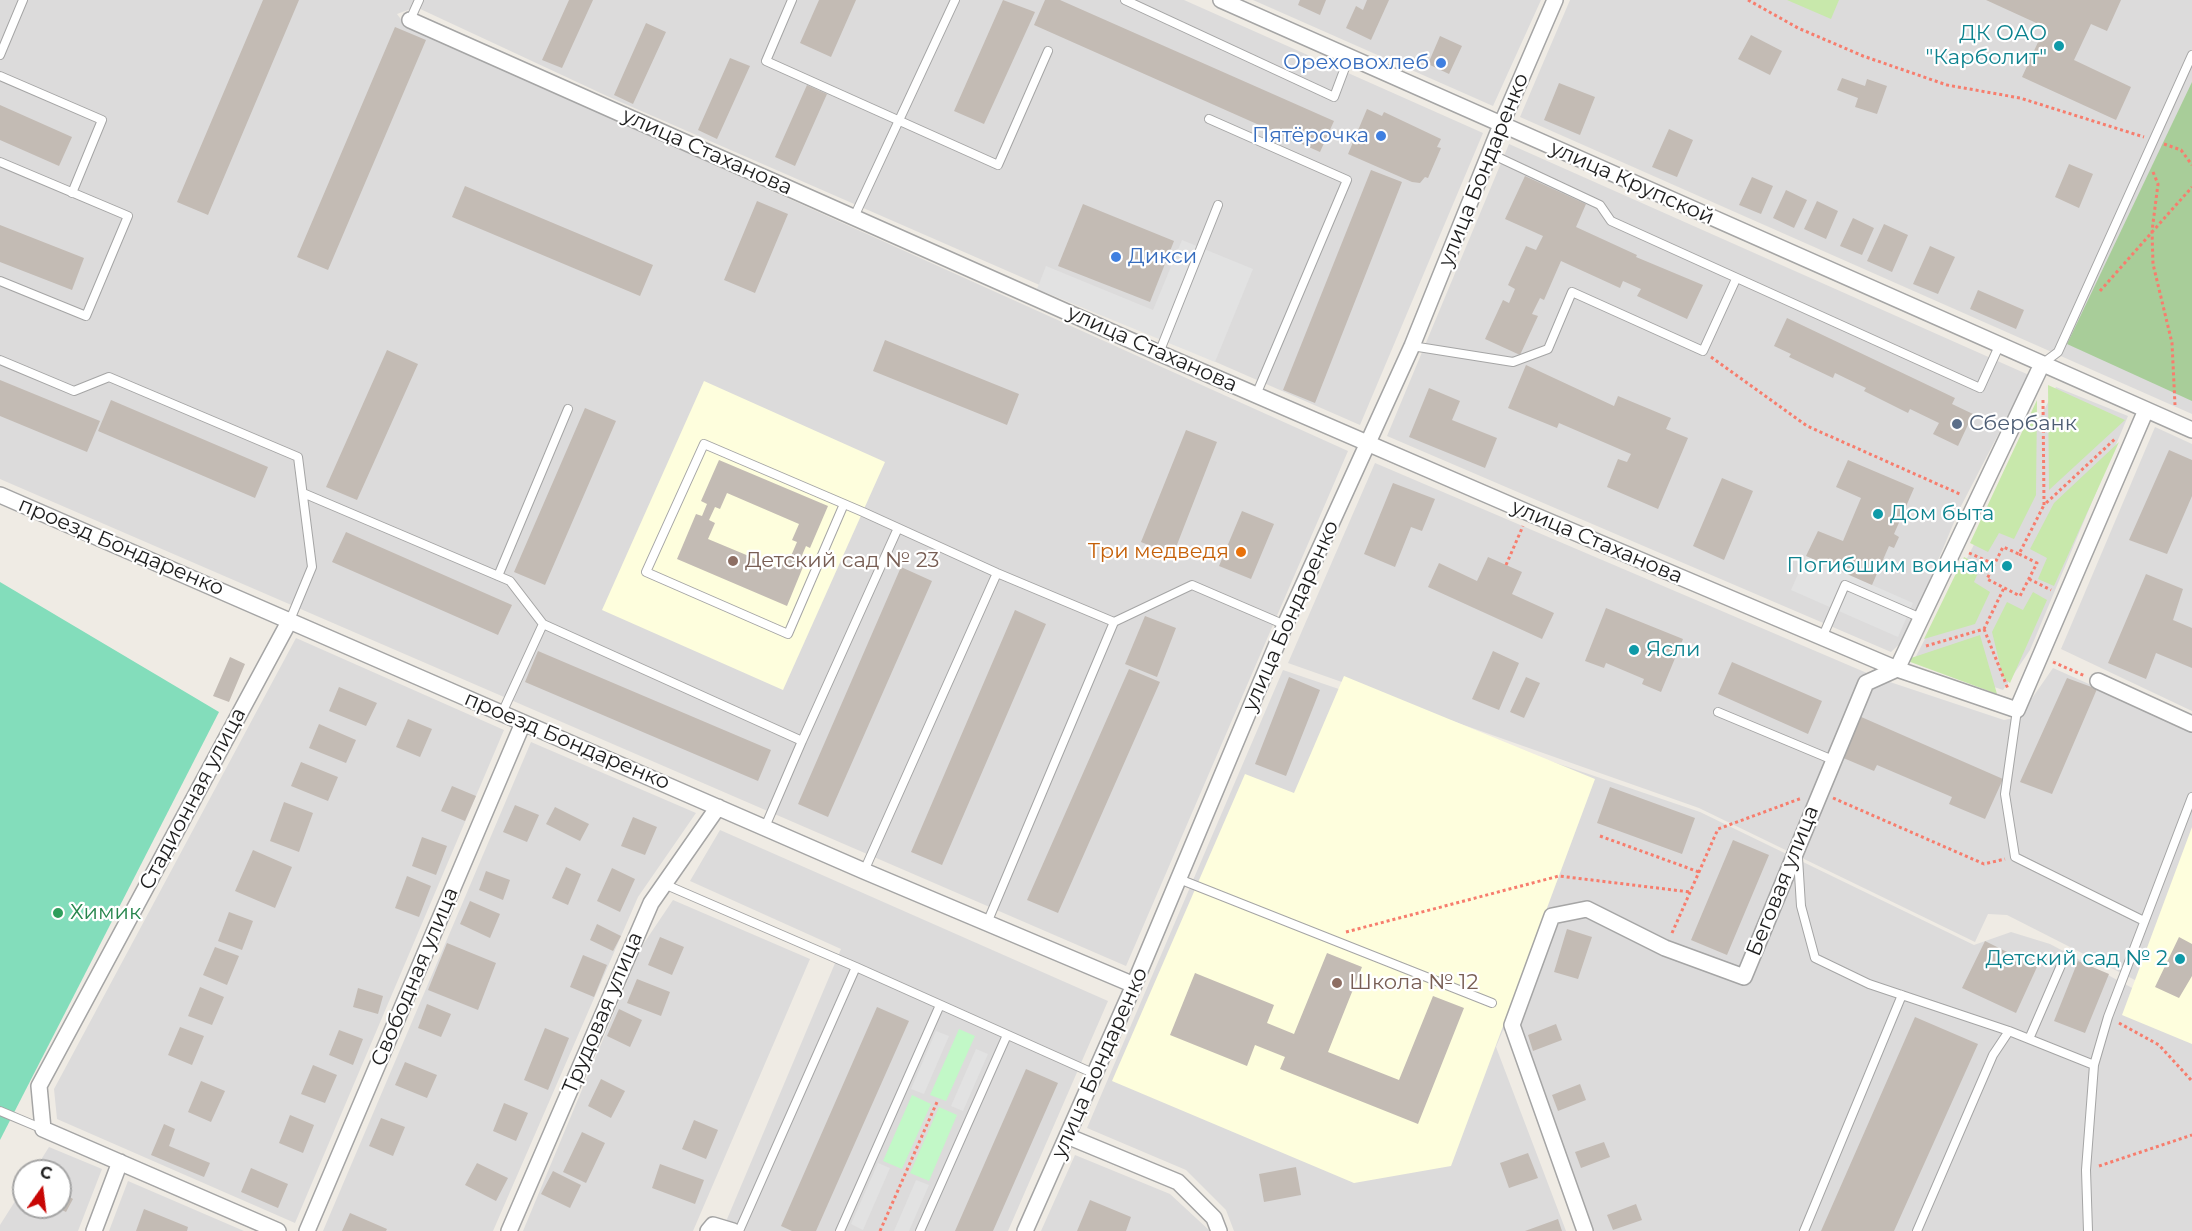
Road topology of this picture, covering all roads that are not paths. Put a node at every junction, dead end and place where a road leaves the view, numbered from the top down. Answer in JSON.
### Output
{"nodes":[{"id":1,"x":23,"y":0,"type":"edge"},
{"id":2,"x":419,"y":0,"type":"edge"},
{"id":3,"x":792,"y":0,"type":"edge"},
{"id":4,"x":955,"y":0,"type":"edge"},
{"id":5,"x":1125,"y":0,"type":"edge"},
{"id":6,"x":1221,"y":0,"type":"edge"},
{"id":7,"x":1555,"y":0,"type":"edge"},
{"id":8,"x":410,"y":20,"type":"joint"},
{"id":9,"x":1047,"y":51,"type":"dead end"},
{"id":10,"x":0,"y":55,"type":"edge"},
{"id":11,"x":2192,"y":55,"type":"edge"},
{"id":12,"x":1349,"y":57,"type":"junction"},
{"id":13,"x":0,"y":76,"type":"edge"},
{"id":14,"x":1209,"y":119,"type":"dead end"},
{"id":15,"x":900,"y":121,"type":"junction"},
{"id":16,"x":1501,"y":125,"type":"junction"},
{"id":17,"x":1490,"y":153,"type":"junction"},
{"id":18,"x":0,"y":162,"type":"edge"},
{"id":19,"x":72,"y":193,"type":"junction"},
{"id":20,"x":1218,"y":205,"type":"dead end"},
{"id":21,"x":854,"y":217,"type":"junction"},
{"id":22,"x":1736,"y":279,"type":"junction"},
{"id":23,"x":0,"y":281,"type":"edge"},
{"id":24,"x":1412,"y":346,"type":"junction"},
{"id":25,"x":2000,"y":346,"type":"junction"},
{"id":26,"x":1159,"y":353,"type":"junction"},
{"id":27,"x":0,"y":360,"type":"edge"},
{"id":28,"x":2042,"y":364,"type":"junction"},
{"id":29,"x":1256,"y":395,"type":"junction"},
{"id":30,"x":568,"y":409,"type":"dead end"},
{"id":31,"x":2146,"y":410,"type":"junction"},
{"id":32,"x":2192,"y":430,"type":"edge"},
{"id":33,"x":1368,"y":444,"type":"junction"},
{"id":34,"x":303,"y":493,"type":"junction"},
{"id":35,"x":0,"y":495,"type":"edge"},
{"id":36,"x":844,"y":504,"type":"junction"},
{"id":37,"x":898,"y":528,"type":"junction"},
{"id":38,"x":997,"y":573,"type":"junction"},
{"id":39,"x":498,"y":576,"type":"junction"},
{"id":40,"x":1921,"y":618,"type":"junction"},
{"id":41,"x":290,"y":620,"type":"junction"},
{"id":42,"x":1114,"y":622,"type":"junction"},
{"id":43,"x":543,"y":624,"type":"junction"},
{"id":44,"x":1285,"y":626,"type":"junction"},
{"id":45,"x":1822,"y":638,"type":"junction"},
{"id":46,"x":1897,"y":669,"type":"junction"},
{"id":47,"x":2098,"y":681,"type":"road end"},
{"id":48,"x":2017,"y":710,"type":"junction"},
{"id":49,"x":1718,"y":712,"type":"dead end"},
{"id":50,"x":502,"y":713,"type":"junction"},
{"id":51,"x":523,"y":723,"type":"junction"},
{"id":52,"x":2192,"y":724,"type":"edge"},
{"id":53,"x":802,"y":741,"type":"junction"},
{"id":54,"x":1833,"y":760,"type":"junction"},
{"id":55,"x":2192,"y":797,"type":"edge"},
{"id":56,"x":718,"y":807,"type":"junction"},
{"id":57,"x":765,"y":827,"type":"junction"},
{"id":58,"x":1797,"y":845,"type":"junction"},
{"id":59,"x":864,"y":871,"type":"junction"},
{"id":60,"x":1179,"y":879,"type":"junction"},
{"id":61,"x":664,"y":884,"type":"junction"},
{"id":62,"x":2145,"y":921,"type":"junction"},
{"id":63,"x":987,"y":923,"type":"junction"},
{"id":64,"x":2062,"y":963,"type":"dead end"},
{"id":65,"x":856,"y":968,"type":"junction"},
{"id":66,"x":1134,"y":985,"type":"junction"},
{"id":67,"x":1902,"y":995,"type":"junction"},
{"id":68,"x":1492,"y":1003,"type":"dead end"},
{"id":69,"x":940,"y":1005,"type":"junction"},
{"id":70,"x":2009,"y":1031,"type":"junction"},
{"id":71,"x":1007,"y":1035,"type":"junction"},
{"id":72,"x":2029,"y":1039,"type":"junction"},
{"id":73,"x":2094,"y":1065,"type":"junction"},
{"id":74,"x":1095,"y":1074,"type":"junction"},
{"id":75,"x":0,"y":1111,"type":"edge"},
{"id":76,"x":43,"y":1129,"type":"junction"},
{"id":77,"x":1067,"y":1136,"type":"junction"},
{"id":78,"x":120,"y":1162,"type":"junction"},
{"id":79,"x":94,"y":1231,"type":"edge"},
{"id":80,"x":278,"y":1231,"type":"edge"},
{"id":81,"x":307,"y":1231,"type":"edge"},
{"id":82,"x":509,"y":1231,"type":"edge"},
{"id":83,"x":708,"y":1231,"type":"edge"},
{"id":84,"x":733,"y":1231,"type":"edge"},
{"id":85,"x":739,"y":1231,"type":"edge"},
{"id":86,"x":840,"y":1231,"type":"edge"},
{"id":87,"x":920,"y":1231,"type":"edge"},
{"id":88,"x":1025,"y":1231,"type":"edge"},
{"id":89,"x":1219,"y":1231,"type":"edge"},
{"id":90,"x":1585,"y":1231,"type":"edge"},
{"id":91,"x":1804,"y":1231,"type":"edge"},
{"id":92,"x":1917,"y":1231,"type":"edge"},
{"id":93,"x":2088,"y":1231,"type":"edge"}],
"edges":[{"from":1,"to":10,"type":"lane"},
{"from":2,"to":8,"type":"lane"},
{"from":3,"to":15,"type":"lane"},
{"from":4,"to":15,"type":"lane"},
{"from":5,"to":12,"type":"lane"},
{"from":6,"to":12,"type":"street","name":"улица Крупской"},
{"from":7,"to":16,"type":"street","name":"улица Бондаренко"},
{"from":8,"to":21,"type":"street","name":"улица Стаханова"},
{"from":9,"to":15,"type":"lane"},
{"from":11,"to":28,"type":"lane"},
{"from":12,"to":16,"type":"street","name":"улица Крупской"},
{"from":13,"to":19,"type":"lane"},
{"from":14,"to":29,"type":"lane"},
{"from":15,"to":21,"type":"lane"},
{"from":16,"to":17,"type":"street","name":"улица Бондаренко"},
{"from":16,"to":25,"type":"street","name":"улица Крупской"},
{"from":17,"to":22,"type":"lane"},
{"from":17,"to":24,"type":"street","name":"улица Бондаренко"},
{"from":18,"to":19,"type":"lane"},
{"from":19,"to":23,"type":"lane"},
{"from":20,"to":26,"type":"lane"},
{"from":21,"to":26,"type":"street","name":"улица Стаханова"},
{"from":22,"to":24,"type":"lane"},
{"from":22,"to":25,"type":"lane"},
{"from":24,"to":33,"type":"street","name":"улица Бондаренко"},
{"from":25,"to":28,"type":"street","name":"улица Крупской"},
{"from":26,"to":29,"type":"street","name":"улица Стаханова"},
{"from":27,"to":34,"type":"lane"},
{"from":28,"to":31,"type":"street","name":"улица Крупской"},
{"from":28,"to":40,"type":"street"},
{"from":29,"to":33,"type":"street","name":"улица Стаханова"},
{"from":30,"to":39,"type":"lane"},
{"from":31,"to":32,"type":"street","name":"улица Крупской"},
{"from":31,"to":48,"type":"street"},
{"from":33,"to":44,"type":"street","name":"улица Бондаренко"},
{"from":33,"to":45,"type":"street","name":"улица Стаханова"},
{"from":34,"to":39,"type":"lane"},
{"from":34,"to":41,"type":"lane"},
{"from":35,"to":41,"type":"street","name":"проезд Бондаренко"},
{"from":36,"to":36,"type":"lane"},
{"from":36,"to":37,"type":"lane"},
{"from":37,"to":38,"type":"lane"},
{"from":37,"to":53,"type":"lane"},
{"from":38,"to":42,"type":"lane"},
{"from":38,"to":59,"type":"lane"},
{"from":39,"to":43,"type":"lane"},
{"from":40,"to":45,"type":"lane"},
{"from":40,"to":46,"type":"street"},
{"from":41,"to":50,"type":"street","name":"проезд Бондаренко"},
{"from":41,"to":76,"type":"street","name":"Стадионная улица"},
{"from":42,"to":44,"type":"lane"},
{"from":42,"to":63,"type":"lane"},
{"from":43,"to":50,"type":"lane"},
{"from":43,"to":53,"type":"lane"},
{"from":44,"to":60,"type":"street","name":"улица Бондаренко"},
{"from":45,"to":46,"type":"street","name":"улица Стаханова"},
{"from":46,"to":48,"type":"street","name":"улица Стаханова"},
{"from":46,"to":54,"type":"street","name":"Беговая улица"},
{"from":47,"to":52,"type":"street"},
{"from":48,"to":62,"type":"lane"},
{"from":49,"to":54,"type":"lane"},
{"from":50,"to":51,"type":"street","name":"проезд Бондаренко"},
{"from":51,"to":56,"type":"street","name":"проезд Бондаренко"},
{"from":51,"to":81,"type":"street","name":"Свободная улица"},
{"from":53,"to":57,"type":"lane"},
{"from":54,"to":58,"type":"street","name":"Беговая улица"},
{"from":55,"to":62,"type":"lane"},
{"from":56,"to":57,"type":"street","name":"проезд Бондаренко"},
{"from":56,"to":61,"type":"street","name":"Трудовая улица"},
{"from":57,"to":59,"type":"street","name":"проезд Бондаренко"},
{"from":58,"to":67,"type":"lane"},
{"from":58,"to":90,"type":"street","name":"Беговая улица"},
{"from":59,"to":63,"type":"street","name":"проезд Бондаренко"},
{"from":60,"to":66,"type":"street","name":"улица Бондаренко"},
{"from":60,"to":68,"type":"lane"},
{"from":61,"to":65,"type":"lane"},
{"from":61,"to":82,"type":"street","name":"Трудовая улица"},
{"from":62,"to":73,"type":"lane"},
{"from":63,"to":66,"type":"street","name":"проезд Бондаренко"},
{"from":64,"to":72,"type":"lane"},
{"from":65,"to":69,"type":"lane"},
{"from":65,"to":85,"type":"lane"},
{"from":66,"to":74,"type":"street","name":"улица Бондаренко"},
{"from":67,"to":70,"type":"lane"},
{"from":67,"to":91,"type":"lane"},
{"from":69,"to":71,"type":"lane"},
{"from":69,"to":86,"type":"lane"},
{"from":70,"to":72,"type":"lane"},
{"from":70,"to":92,"type":"lane"},
{"from":71,"to":74,"type":"lane"},
{"from":71,"to":87,"type":"lane"},
{"from":72,"to":73,"type":"lane"},
{"from":73,"to":93,"type":"lane"},
{"from":74,"to":77,"type":"street","name":"улица Бондаренко"},
{"from":75,"to":76,"type":"lane"},
{"from":76,"to":78,"type":"street"},
{"from":77,"to":88,"type":"street","name":"улица Бондаренко"},
{"from":77,"to":89,"type":"street"},
{"from":78,"to":79,"type":"street"},
{"from":78,"to":80,"type":"street"},
{"from":83,"to":84,"type":"street"}]}
